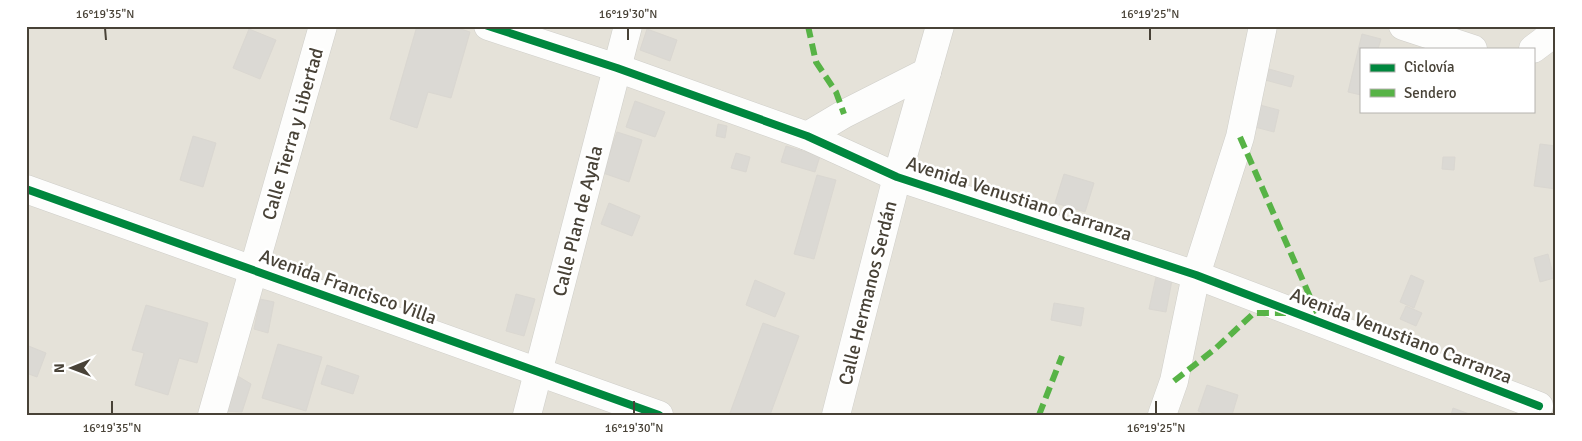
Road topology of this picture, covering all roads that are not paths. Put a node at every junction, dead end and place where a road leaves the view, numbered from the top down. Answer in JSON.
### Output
{"nodes":[{"id":1,"x":323,"y":26,"type":"edge"},
{"id":2,"x":488,"y":26,"type":"edge"},
{"id":3,"x":628,"y":26,"type":"edge"},
{"id":4,"x":940,"y":26,"type":"edge"},
{"id":5,"x":1263,"y":26,"type":"edge"},
{"id":6,"x":1403,"y":26,"type":"edge"},
{"id":7,"x":1470,"y":48,"type":"edge"},
{"id":8,"x":617,"y":68,"type":"junction"},
{"id":9,"x":927,"y":72,"type":"junction"},
{"id":10,"x":807,"y":136,"type":"junction"},
{"id":11,"x":897,"y":177,"type":"junction"},
{"id":12,"x":26,"y":189,"type":"edge"},
{"id":13,"x":254,"y":270,"type":"junction"},
{"id":14,"x":1196,"y":275,"type":"junction"},
{"id":15,"x":539,"y":372,"type":"junction"},
{"id":16,"x":1541,"y":404,"type":"edge"},
{"id":17,"x":212,"y":415,"type":"edge"},
{"id":18,"x":527,"y":415,"type":"edge"},
{"id":19,"x":659,"y":415,"type":"edge"},
{"id":20,"x":836,"y":415,"type":"edge"},
{"id":21,"x":1162,"y":415,"type":"edge"}],
"edges":[{"from":1,"to":13,"type":"street","name":"Calle Tierra y Libertad"},
{"from":2,"to":8,"type":"street","name":"Avenida Venustiano Carranza"},
{"from":3,"to":8,"type":"street","name":"Calle Plan de Ayala"},
{"from":4,"to":9,"type":"street","name":"Calle Hermanos Serdán"},
{"from":5,"to":14,"type":"street"},
{"from":6,"to":7,"type":"street"},
{"from":8,"to":10,"type":"street","name":"Avenida Venustiano Carranza"},
{"from":8,"to":15,"type":"street","name":"Calle Plan de Ayala"},
{"from":9,"to":10,"type":"street"},
{"from":9,"to":11,"type":"street","name":"Calle Hermanos Serdán"},
{"from":10,"to":11,"type":"street","name":"Avenida Venustiano Carranza"},
{"from":11,"to":14,"type":"street","name":"Avenida Venustiano Carranza"},
{"from":11,"to":20,"type":"street","name":"Calle Hermanos Serdán"},
{"from":12,"to":13,"type":"street","name":"Avenida Francisco Villa"},
{"from":13,"to":15,"type":"street","name":"Avenida Francisco Villa"},
{"from":13,"to":17,"type":"street","name":"Calle Tierra y Libertad"},
{"from":14,"to":16,"type":"street","name":"Avenida Venustiano Carranza"},
{"from":14,"to":21,"type":"street"},
{"from":15,"to":18,"type":"street","name":"Calle Plan de Ayala"},
{"from":15,"to":19,"type":"street","name":"Avenida Francisco Villa"}]}
